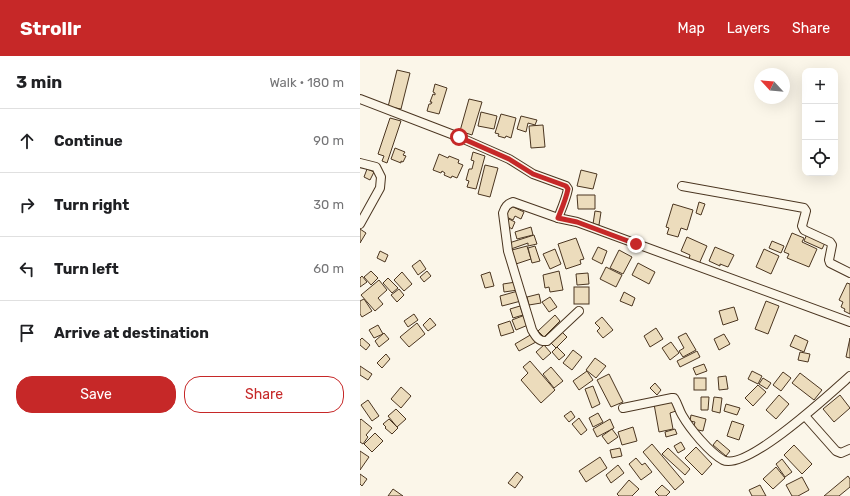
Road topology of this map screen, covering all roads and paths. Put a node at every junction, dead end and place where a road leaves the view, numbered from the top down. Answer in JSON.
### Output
{"nodes":[{"id":1,"x":360,"y":99,"type":"edge"},
{"id":2,"x":360,"y":163,"type":"edge"},
{"id":3,"x":682,"y":186,"type":"dead end"},
{"id":4,"x":558,"y":218,"type":"junction"},
{"id":5,"x":360,"y":224,"type":"edge"},
{"id":6,"x":850,"y":273,"type":"edge"},
{"id":7,"x":579,"y":311,"type":"dead end"},
{"id":8,"x":850,"y":322,"type":"edge"},
{"id":9,"x":850,"y":376,"type":"edge"},
{"id":10,"x":623,"y":408,"type":"dead end"},
{"id":11,"x":805,"y":416,"type":"junction"},
{"id":12,"x":850,"y":449,"type":"edge"}],
"edges":[{"from":1,"to":4,"type":"street"},
{"from":2,"to":5,"type":"street"},
{"from":3,"to":6,"type":"street"},
{"from":4,"to":7,"type":"street"},
{"from":4,"to":8,"type":"street"},
{"from":9,"to":11,"type":"street"},
{"from":10,"to":11,"type":"street"},
{"from":11,"to":12,"type":"street"}]}
